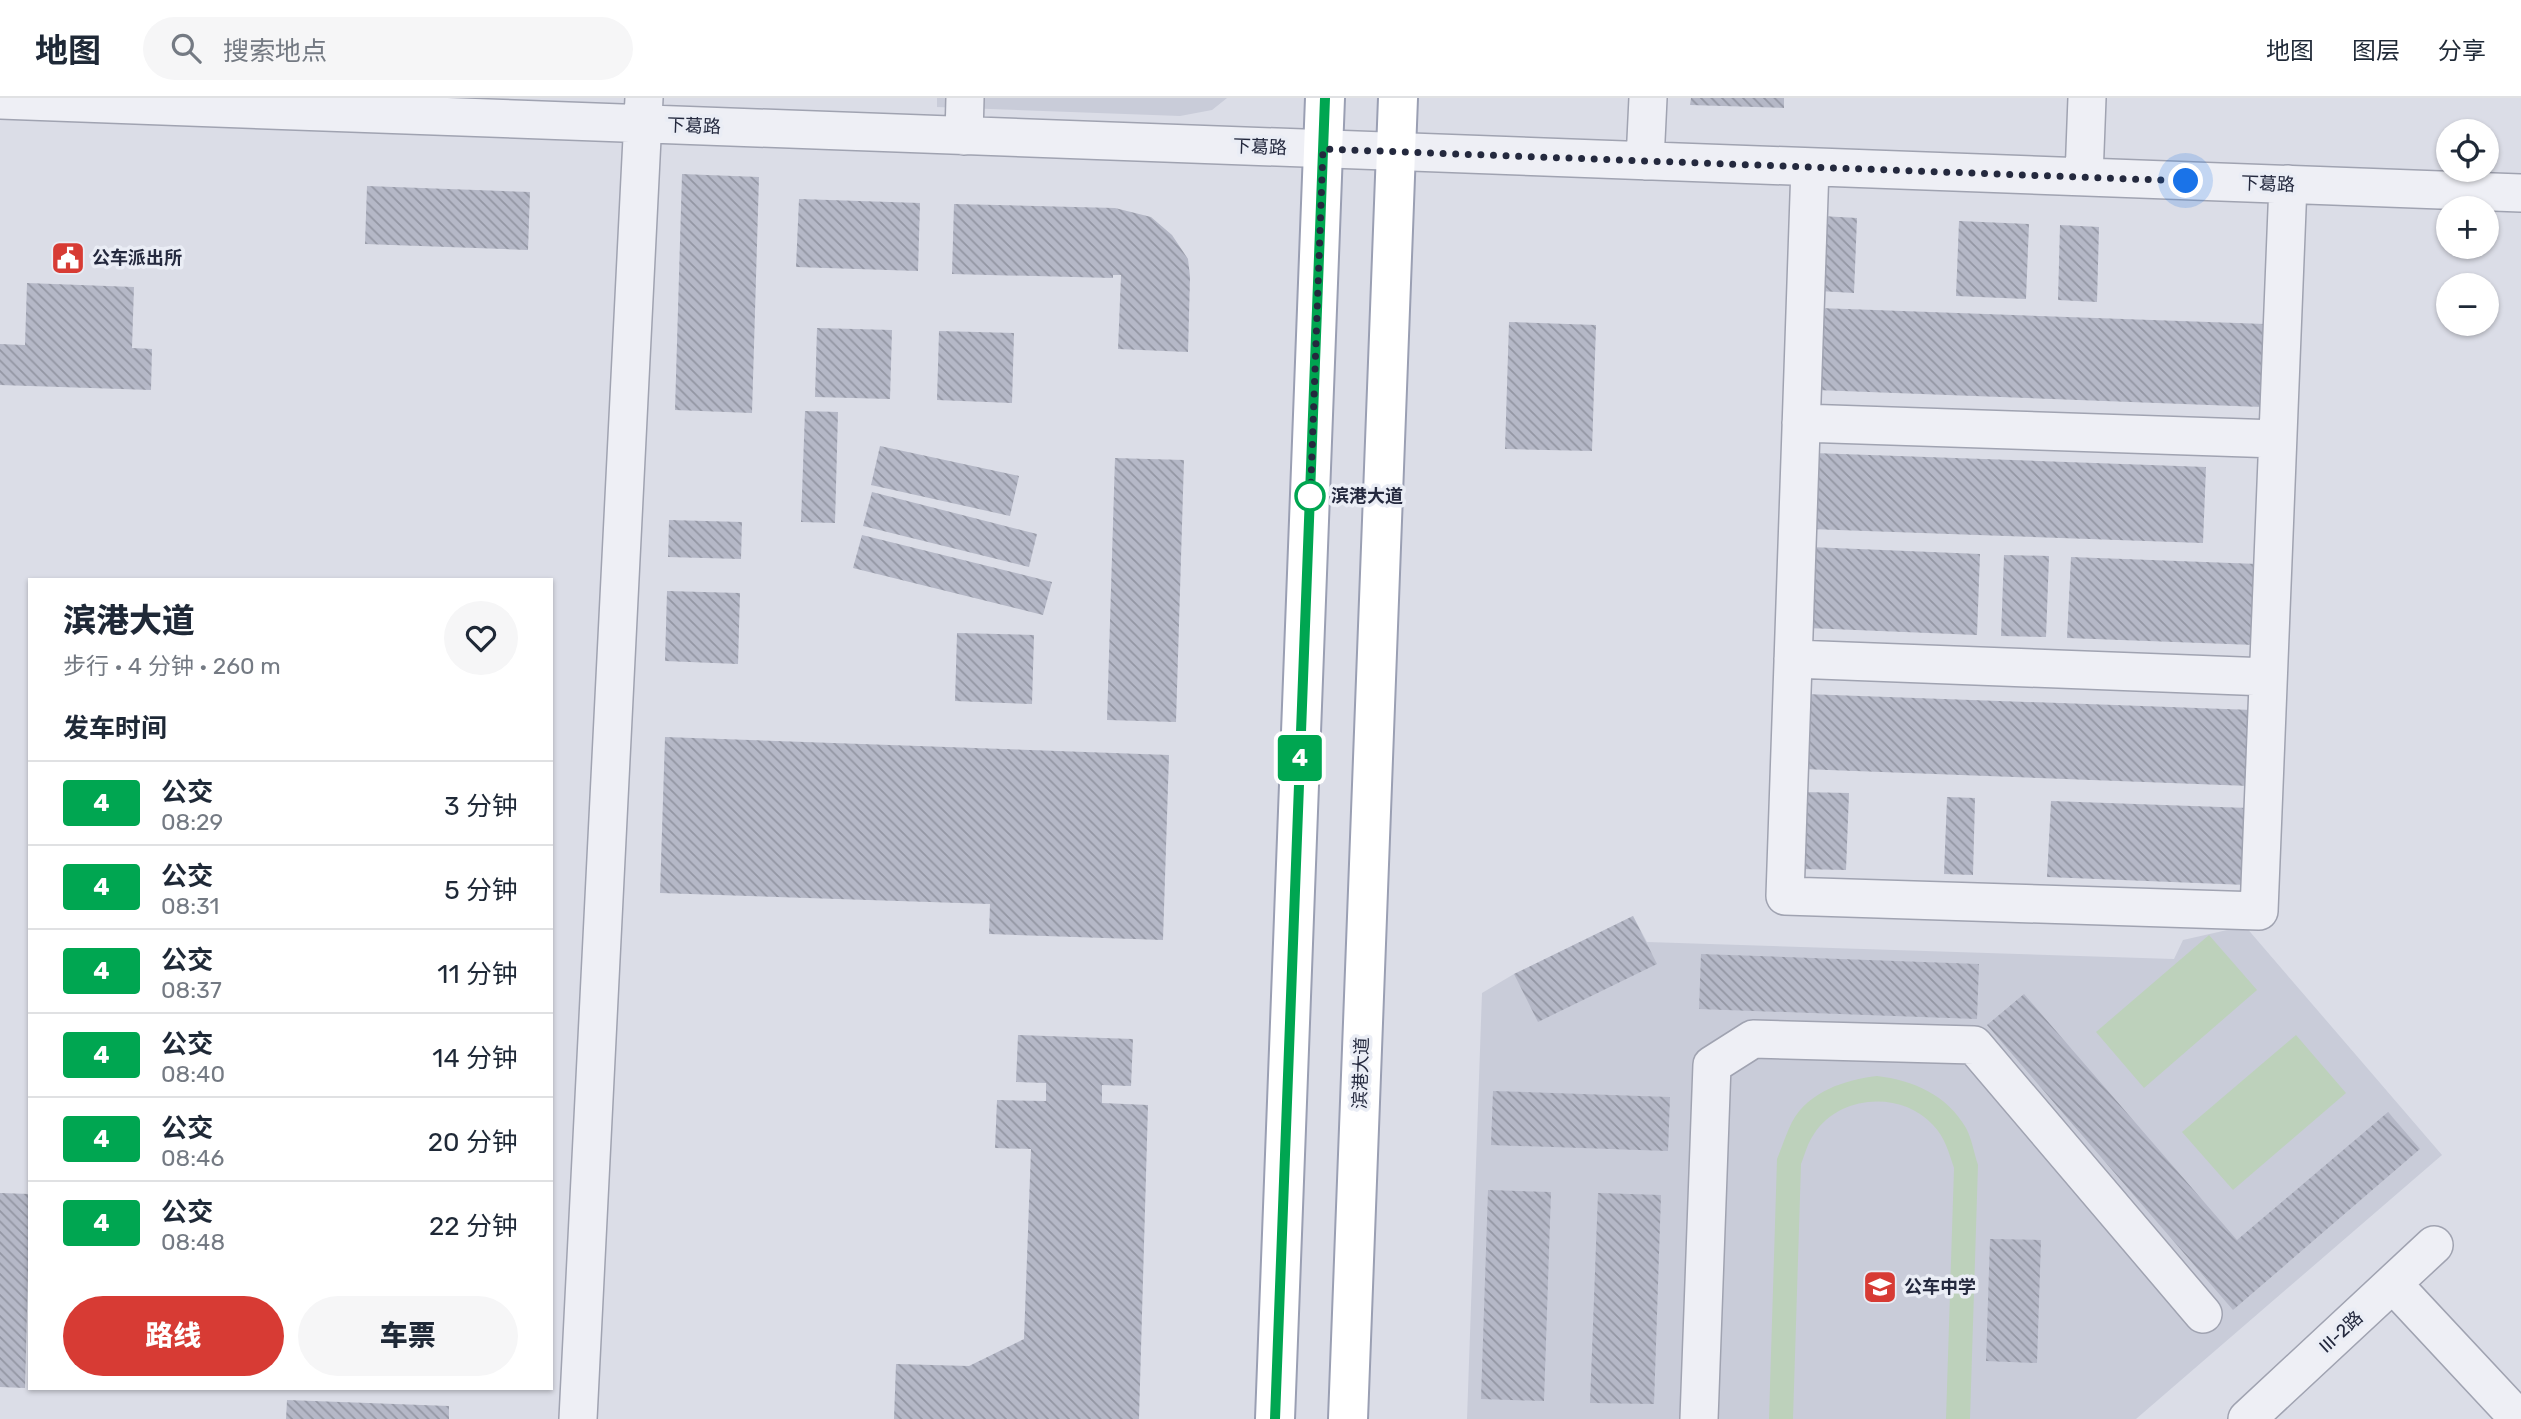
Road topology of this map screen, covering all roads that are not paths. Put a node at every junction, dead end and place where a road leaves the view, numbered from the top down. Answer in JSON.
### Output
{"nodes":[{"id":1,"x":965,"y":98,"type":"edge"},
{"id":2,"x":1325,"y":98,"type":"edge"},
{"id":3,"x":1398,"y":98,"type":"edge"},
{"id":4,"x":1648,"y":98,"type":"edge"},
{"id":5,"x":2087,"y":98,"type":"edge"},
{"id":6,"x":0,"y":100,"type":"edge"},
{"id":7,"x":348,"y":106,"type":"edge"},
{"id":8,"x":644,"y":111,"type":"edge"},
{"id":9,"x":964,"y":136,"type":"junction"},
{"id":10,"x":1323,"y":149,"type":"junction"},
{"id":11,"x":1396,"y":152,"type":"junction"},
{"id":12,"x":1645,"y":161,"type":"junction"},
{"id":13,"x":1810,"y":167,"type":"junction"},
{"id":14,"x":2084,"y":177,"type":"junction"},
{"id":15,"x":2288,"y":184,"type":"junction"},
{"id":16,"x":2521,"y":193,"type":"edge"},
{"id":17,"x":1801,"y":423,"type":"junction"},
{"id":18,"x":2277,"y":439,"type":"junction"},
{"id":19,"x":1793,"y":659,"type":"junction"},
{"id":20,"x":2268,"y":677,"type":"junction"},
{"id":21,"x":2434,"y":1245,"type":"dead end"},
{"id":22,"x":2393,"y":1284,"type":"junction"},
{"id":23,"x":2203,"y":1314,"type":"dead end"},
{"id":24,"x":578,"y":1419,"type":"edge"},
{"id":25,"x":1275,"y":1419,"type":"edge"},
{"id":26,"x":1348,"y":1419,"type":"edge"},
{"id":27,"x":1699,"y":1419,"type":"edge"},
{"id":28,"x":2247,"y":1419,"type":"edge"},
{"id":29,"x":2519,"y":1419,"type":"edge"}],
"edges":[{"from":1,"to":9,"type":"street"},
{"from":2,"to":10,"type":"main road"},
{"from":3,"to":11,"type":"main road","name":"滨港大道"},
{"from":4,"to":12,"type":"street"},
{"from":5,"to":14,"type":"street"},
{"from":6,"to":7,"type":"street","name":"下葛路"},
{"from":7,"to":8,"type":"street","name":"下葛路"},
{"from":8,"to":9,"type":"street","name":"下葛路"},
{"from":8,"to":24,"type":"street"},
{"from":9,"to":10,"type":"street","name":"下葛路"},
{"from":10,"to":11,"type":"street","name":"下葛路"},
{"from":10,"to":25,"type":"main road"},
{"from":11,"to":12,"type":"street","name":"下葛路"},
{"from":11,"to":26,"type":"main road","name":"滨港大道"},
{"from":12,"to":13,"type":"street","name":"下葛路"},
{"from":13,"to":14,"type":"street","name":"下葛路"},
{"from":13,"to":17,"type":"street"},
{"from":14,"to":15,"type":"street","name":"下葛路"},
{"from":15,"to":16,"type":"street","name":"下葛路"},
{"from":15,"to":18,"type":"street"},
{"from":17,"to":18,"type":"street"},
{"from":17,"to":19,"type":"street"},
{"from":18,"to":20,"type":"street"},
{"from":19,"to":20,"type":"street"},
{"from":19,"to":20,"type":"street"},
{"from":21,"to":22,"type":"street","name":"III-2路"},
{"from":22,"to":28,"type":"street","name":"III-2路"},
{"from":22,"to":29,"type":"street"},
{"from":23,"to":27,"type":"street"}]}
